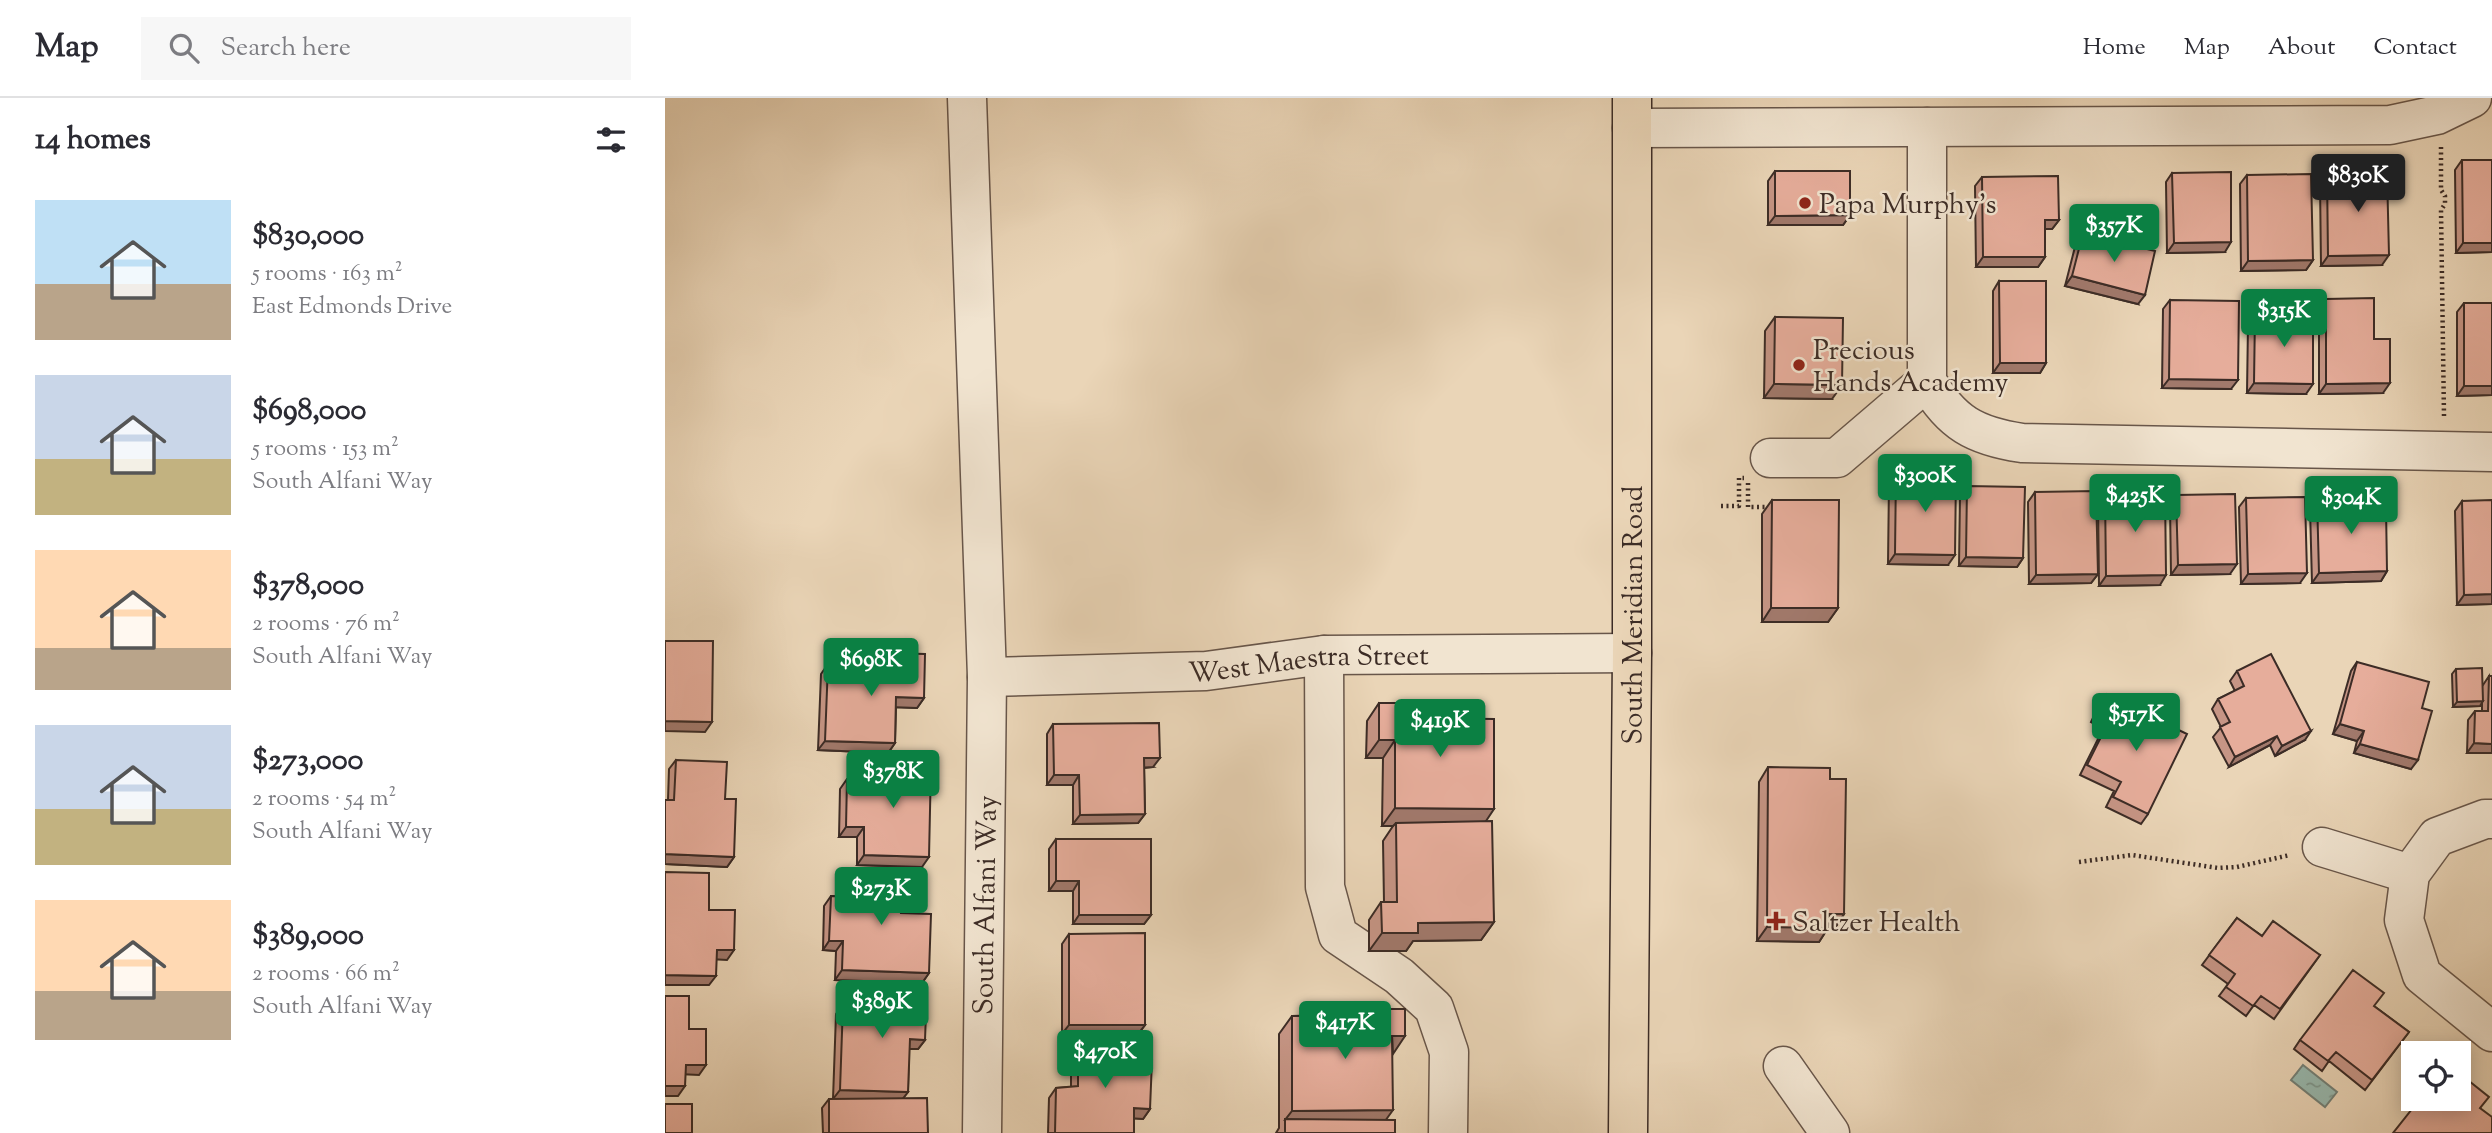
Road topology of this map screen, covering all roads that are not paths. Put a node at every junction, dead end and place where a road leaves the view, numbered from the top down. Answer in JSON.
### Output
{"nodes":[{"id":1,"x":967,"y":98,"type":"edge"},
{"id":2,"x":2473,"y":98,"type":"edge"},
{"id":3,"x":2279,"y":112,"type":"edge"},
{"id":4,"x":1632,"y":113,"type":"edge"},
{"id":5,"x":1927,"y":127,"type":"junction"},
{"id":6,"x":1927,"y":381,"type":"junction"},
{"id":7,"x":2492,"y":452,"type":"edge"},
{"id":8,"x":1770,"y":458,"type":"dead end"},
{"id":9,"x":1632,"y":653,"type":"junction"},
{"id":10,"x":1324,"y":654,"type":"junction"},
{"id":11,"x":986,"y":677,"type":"junction"},
{"id":12,"x":2492,"y":819,"type":"edge"},
{"id":13,"x":2322,"y":847,"type":"road end"},
{"id":14,"x":2410,"y":874,"type":"junction"},
{"id":15,"x":2492,"y":1032,"type":"edge"},
{"id":16,"x":1783,"y":1066,"type":"dead end"},
{"id":17,"x":982,"y":1133,"type":"edge"},
{"id":18,"x":1448,"y":1133,"type":"edge"},
{"id":19,"x":1628,"y":1133,"type":"edge"},
{"id":20,"x":1830,"y":1133,"type":"edge"}],
"edges":[{"from":1,"to":11,"type":"street","name":"South Alfani Way"},
{"from":2,"to":3,"type":"street"},
{"from":3,"to":5,"type":"street"},
{"from":4,"to":5,"type":"street"},
{"from":4,"to":9,"type":"main road","name":"South Meridian Road"},
{"from":5,"to":6,"type":"street"},
{"from":6,"to":7,"type":"street"},
{"from":6,"to":8,"type":"street"},
{"from":9,"to":10,"type":"street","name":"West Maestra Street"},
{"from":9,"to":19,"type":"main road","name":"South Meridian Road"},
{"from":10,"to":11,"type":"street","name":"West Maestra Street"},
{"from":10,"to":18,"type":"street"},
{"from":11,"to":17,"type":"street","name":"South Alfani Way"},
{"from":12,"to":14,"type":"street"},
{"from":13,"to":14,"type":"street"},
{"from":14,"to":15,"type":"street"},
{"from":16,"to":20,"type":"street"}]}
